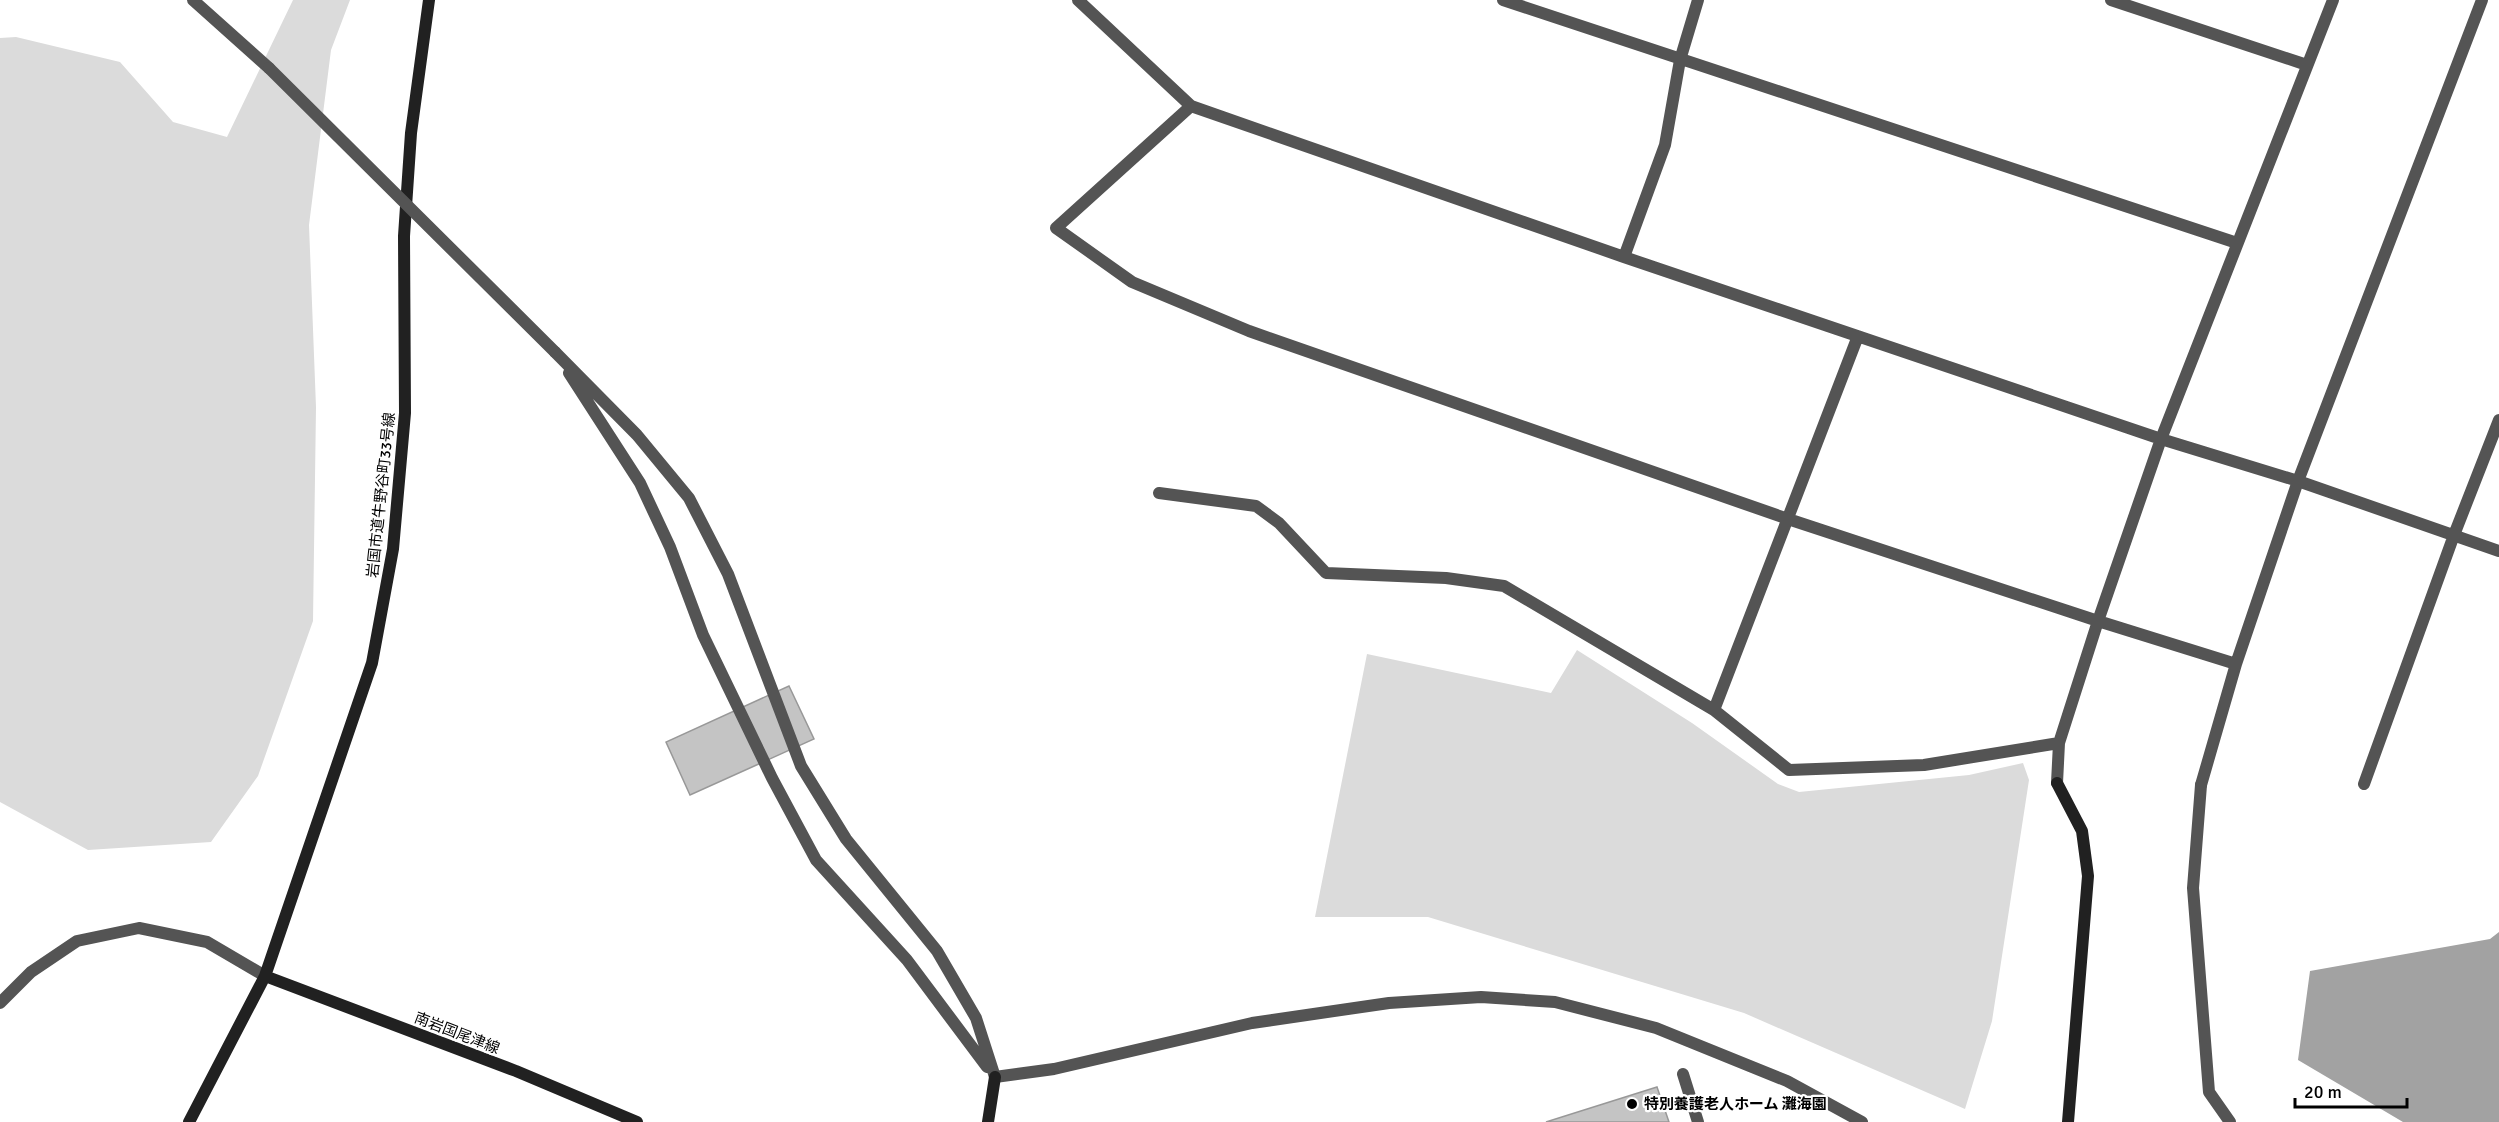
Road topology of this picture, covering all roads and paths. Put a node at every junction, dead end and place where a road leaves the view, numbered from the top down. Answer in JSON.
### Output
{"nodes":[{"id":1,"x":194,"y":0,"type":"edge"},
{"id":2,"x":429,"y":0,"type":"edge"},
{"id":3,"x":1078,"y":0,"type":"edge"},
{"id":4,"x":1503,"y":0,"type":"edge"},
{"id":5,"x":1698,"y":0,"type":"edge"},
{"id":6,"x":2111,"y":0,"type":"edge"},
{"id":7,"x":2333,"y":0,"type":"edge"},
{"id":8,"x":2482,"y":0,"type":"edge"},
{"id":9,"x":1680,"y":60,"type":"junction"},
{"id":10,"x":2307,"y":65,"type":"junction"},
{"id":11,"x":1191,"y":106,"type":"junction"},
{"id":12,"x":2237,"y":243,"type":"junction"},
{"id":13,"x":1624,"y":258,"type":"junction"},
{"id":14,"x":1858,"y":336,"type":"junction"},
{"id":15,"x":555,"y":352,"type":"junction"},
{"id":16,"x":2499,"y":420,"type":"edge"},
{"id":17,"x":2161,"y":439,"type":"junction"},
{"id":18,"x":2298,"y":481,"type":"junction"},
{"id":19,"x":1159,"y":492,"type":"dead end"},
{"id":20,"x":1788,"y":519,"type":"junction"},
{"id":21,"x":2454,"y":535,"type":"junction"},
{"id":22,"x":2499,"y":551,"type":"edge"},
{"id":23,"x":2097,"y":621,"type":"junction"},
{"id":24,"x":2236,"y":664,"type":"junction"},
{"id":25,"x":1714,"y":710,"type":"junction"},
{"id":26,"x":2059,"y":743,"type":"junction"},
{"id":27,"x":2364,"y":784,"type":"dead end"},
{"id":28,"x":265,"y":976,"type":"junction"},
{"id":29,"x":0,"y":1003,"type":"edge"},
{"id":30,"x":1683,"y":1074,"type":"dead end"},
{"id":31,"x":995,"y":1077,"type":"junction"},
{"id":32,"x":189,"y":1122,"type":"edge"},
{"id":33,"x":637,"y":1122,"type":"edge"},
{"id":34,"x":988,"y":1122,"type":"edge"},
{"id":35,"x":1698,"y":1122,"type":"edge"},
{"id":36,"x":1862,"y":1122,"type":"edge"},
{"id":37,"x":2068,"y":1122,"type":"edge"},
{"id":38,"x":2230,"y":1122,"type":"edge"}],
"edges":[{"from":1,"to":15,"type":"street","bridge":true},
{"from":2,"to":28,"type":"street","name":"岩国市道牛野谷町33号線"},
{"from":3,"to":11,"type":"street"},
{"from":4,"to":9,"type":"street"},
{"from":5,"to":9,"type":"street"},
{"from":6,"to":10,"type":"street"},
{"from":7,"to":10,"type":"street"},
{"from":8,"to":18,"type":"street"},
{"from":9,"to":12,"type":"street"},
{"from":9,"to":13,"type":"street"},
{"from":10,"to":12,"type":"street"},
{"from":11,"to":13,"type":"street"},
{"from":11,"to":20,"type":"street"},
{"from":12,"to":17,"type":"street"},
{"from":13,"to":14,"type":"street"},
{"from":14,"to":17,"type":"street"},
{"from":14,"to":20,"type":"street"},
{"from":15,"to":31,"type":"street"},
{"from":15,"to":31,"type":"street"},
{"from":16,"to":21,"type":"street"},
{"from":17,"to":18,"type":"street"},
{"from":17,"to":23,"type":"street"},
{"from":18,"to":21,"type":"street"},
{"from":18,"to":24,"type":"street"},
{"from":19,"to":25,"type":"street"},
{"from":20,"to":23,"type":"street"},
{"from":20,"to":25,"type":"street"},
{"from":21,"to":22,"type":"street"},
{"from":21,"to":27,"type":"street"},
{"from":23,"to":24,"type":"street"},
{"from":23,"to":26,"type":"street"},
{"from":24,"to":38,"type":"street"},
{"from":25,"to":26,"type":"street"},
{"from":26,"to":37,"type":"street"},
{"from":28,"to":29,"type":"street"},
{"from":28,"to":32,"type":"street","name":"岩国市道牛野谷町33号線"},
{"from":28,"to":33,"type":"street","name":"南岩国尾津線"},
{"from":30,"to":35,"type":"street"},
{"from":31,"to":34,"type":"street"},
{"from":31,"to":36,"type":"street"}]}
